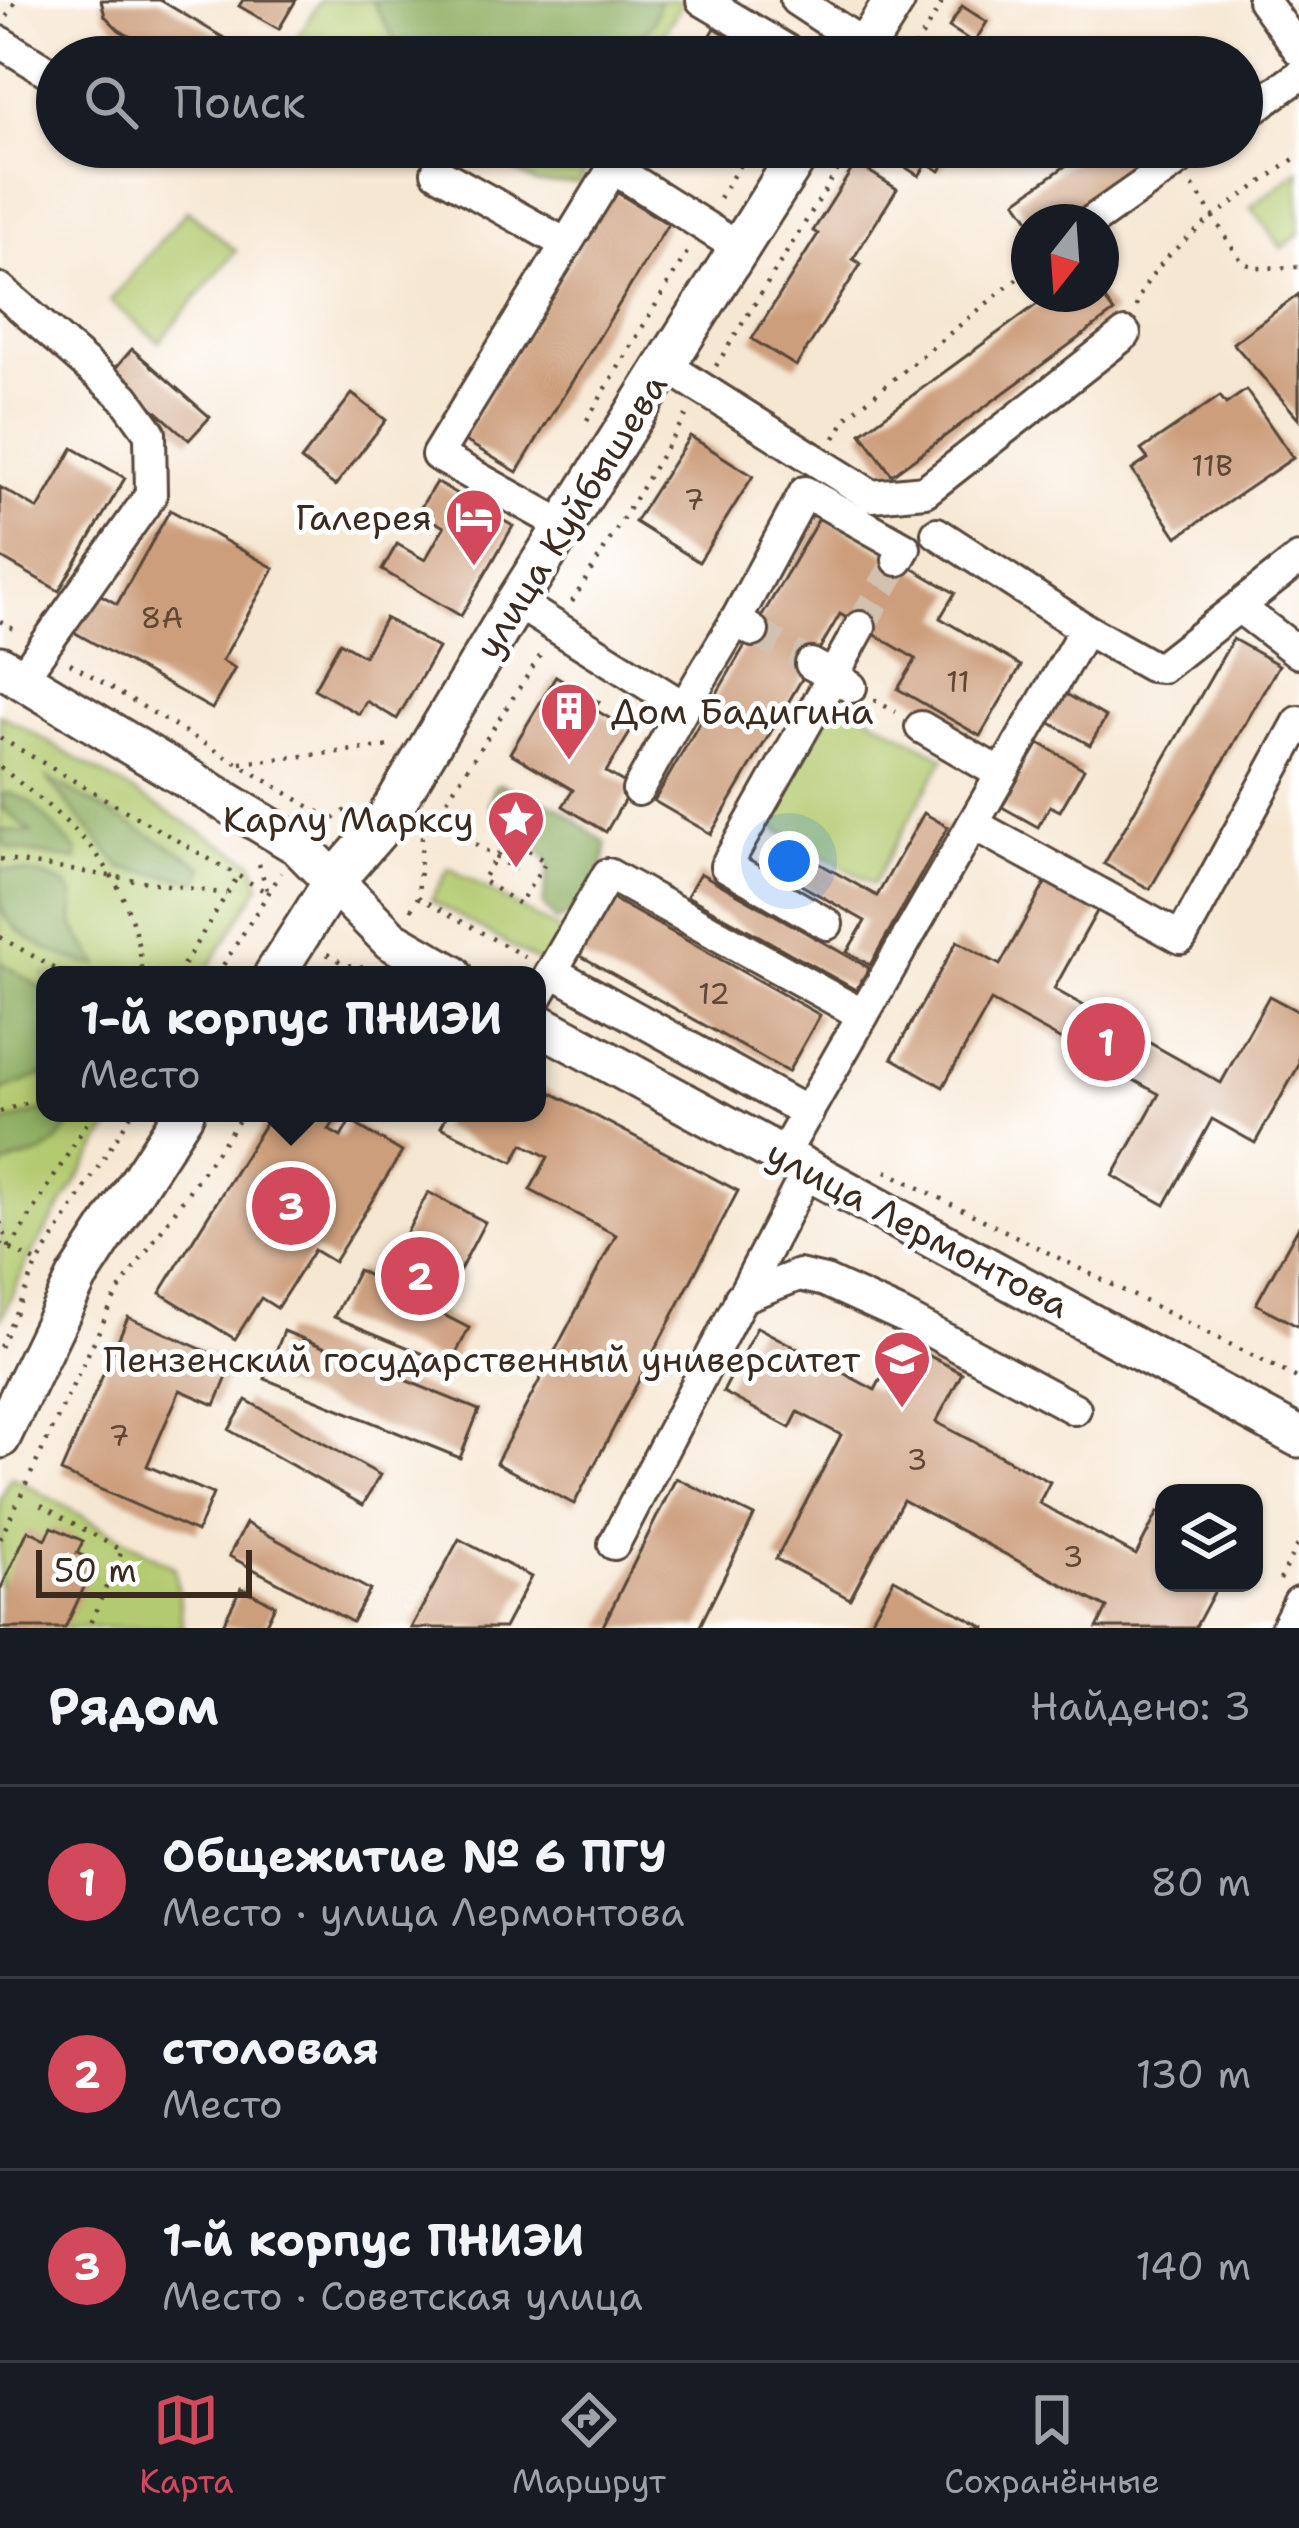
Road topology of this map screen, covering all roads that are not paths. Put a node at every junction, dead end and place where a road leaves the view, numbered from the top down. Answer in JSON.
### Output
{"nodes":[{"id":1,"x":702,"y":0,"type":"edge"},
{"id":2,"x":796,"y":0,"type":"edge"},
{"id":3,"x":896,"y":0,"type":"edge"},
{"id":4,"x":1263,"y":0,"type":"edge"},
{"id":5,"x":837,"y":10,"type":"edge"},
{"id":6,"x":763,"y":36,"type":"edge"},
{"id":7,"x":853,"y":36,"type":"edge"},
{"id":8,"x":873,"y":36,"type":"edge"},
{"id":9,"x":0,"y":42,"type":"edge"},
{"id":10,"x":1299,"y":50,"type":"edge"},
{"id":11,"x":36,"y":64,"type":"edge"},
{"id":12,"x":1299,"y":76,"type":"edge"},
{"id":13,"x":1263,"y":101,"type":"edge"},
{"id":14,"x":790,"y":168,"type":"edge"},
{"id":15,"x":1180,"y":168,"type":"edge"},
{"id":16,"x":437,"y":172,"type":"dead end"},
{"id":17,"x":1119,"y":205,"type":"edge"},
{"id":18,"x":566,"y":244,"type":"junction"},
{"id":19,"x":739,"y":248,"type":"junction"},
{"id":20,"x":0,"y":289,"type":"edge"},
{"id":21,"x":1125,"y":334,"type":"road end"},
{"id":22,"x":665,"y":365,"type":"junction"},
{"id":23,"x":813,"y":478,"type":"junction"},
{"id":24,"x":564,"y":526,"type":"junction"},
{"id":25,"x":938,"y":533,"type":"dead end"},
{"id":26,"x":1299,"y":559,"type":"edge"},
{"id":27,"x":898,"y":560,"type":"dead end"},
{"id":28,"x":516,"y":602,"type":"junction"},
{"id":29,"x":1240,"y":608,"type":"junction"},
{"id":30,"x":860,"y":627,"type":"tunnel mouth"},
{"id":31,"x":1085,"y":628,"type":"junction"},
{"id":32,"x":1299,"y":653,"type":"edge"},
{"id":33,"x":21,"y":664,"type":"edge"},
{"id":34,"x":684,"y":707,"type":"junction"},
{"id":35,"x":1299,"y":722,"type":"edge"},
{"id":36,"x":914,"y":723,"type":"road end"},
{"id":37,"x":1001,"y":775,"type":"junction"},
{"id":38,"x":638,"y":790,"type":"dead end"},
{"id":39,"x":973,"y":824,"type":"junction"},
{"id":40,"x":334,"y":881,"type":"junction"},
{"id":41,"x":827,"y":924,"type":"dead end"},
{"id":42,"x":280,"y":966,"type":"edge"},
{"id":43,"x":437,"y":966,"type":"edge"},
{"id":44,"x":546,"y":983,"type":"edge"},
{"id":45,"x":546,"y":985,"type":"edge"},
{"id":46,"x":863,"y":1015,"type":"junction"},
{"id":47,"x":546,"y":1028,"type":"edge"},
{"id":48,"x":808,"y":1113,"type":"junction"},
{"id":49,"x":178,"y":1122,"type":"edge"},
{"id":50,"x":796,"y":1162,"type":"junction"},
{"id":51,"x":740,"y":1298,"type":"junction"},
{"id":52,"x":1076,"y":1409,"type":"dead end"},
{"id":53,"x":1299,"y":1437,"type":"edge"},
{"id":54,"x":0,"y":1438,"type":"edge"},
{"id":55,"x":614,"y":1544,"type":"dead end"},
{"id":56,"x":1299,"y":1602,"type":"edge"},
{"id":57,"x":1286,"y":1628,"type":"edge"}],
"edges":[{"from":1,"to":6,"type":"street"},
{"from":2,"to":5,"type":"street"},
{"from":3,"to":8,"type":"main road"},
{"from":4,"to":10,"type":"street"},
{"from":5,"to":7,"type":"street"},
{"from":9,"to":11,"type":"street"},
{"from":12,"to":13,"type":"street"},
{"from":14,"to":19,"type":"main road","name":"улица Куйбышева"},
{"from":15,"to":17,"type":"street"},
{"from":16,"to":18,"type":"street"},
{"from":18,"to":19,"type":"street"},
{"from":18,"to":24,"type":"street"},
{"from":19,"to":22,"type":"main road","name":"улица Куйбышева"},
{"from":20,"to":33,"type":"street"},
{"from":21,"to":23,"type":"street"},
{"from":22,"to":23,"type":"street"},
{"from":22,"to":24,"type":"main road","name":"улица Куйбышева"},
{"from":23,"to":27,"type":"street"},
{"from":23,"to":34,"type":"street"},
{"from":24,"to":28,"type":"main road","name":"улица Куйбышева"},
{"from":25,"to":31,"type":"street"},
{"from":26,"to":29,"type":"street"},
{"from":28,"to":34,"type":"street"},
{"from":28,"to":40,"type":"main road","name":"улица Куйбышева"},
{"from":29,"to":31,"type":"street"},
{"from":29,"to":32,"type":"street"},
{"from":30,"to":41,"type":"street"},
{"from":31,"to":37,"type":"street"},
{"from":33,"to":40,"type":"main road"},
{"from":34,"to":38,"type":"street"},
{"from":35,"to":39,"type":"street"},
{"from":36,"to":37,"type":"street"},
{"from":37,"to":39,"type":"street"},
{"from":39,"to":46,"type":"street"},
{"from":40,"to":42,"type":"main road","name":"улица Куйбышева"},
{"from":40,"to":43,"type":"main road"},
{"from":44,"to":46,"type":"street"},
{"from":45,"to":48,"type":"street"},
{"from":46,"to":48,"type":"street"},
{"from":47,"to":50,"type":"main road","name":"улица Лермонтова"},
{"from":48,"to":50,"type":"street"},
{"from":49,"to":54,"type":"main road"},
{"from":50,"to":51,"type":"street"},
{"from":50,"to":53,"type":"main road","name":"улица Лермонтова"},
{"from":51,"to":52,"type":"street"},
{"from":51,"to":55,"type":"street"},
{"from":56,"to":57,"type":"street"}]}
